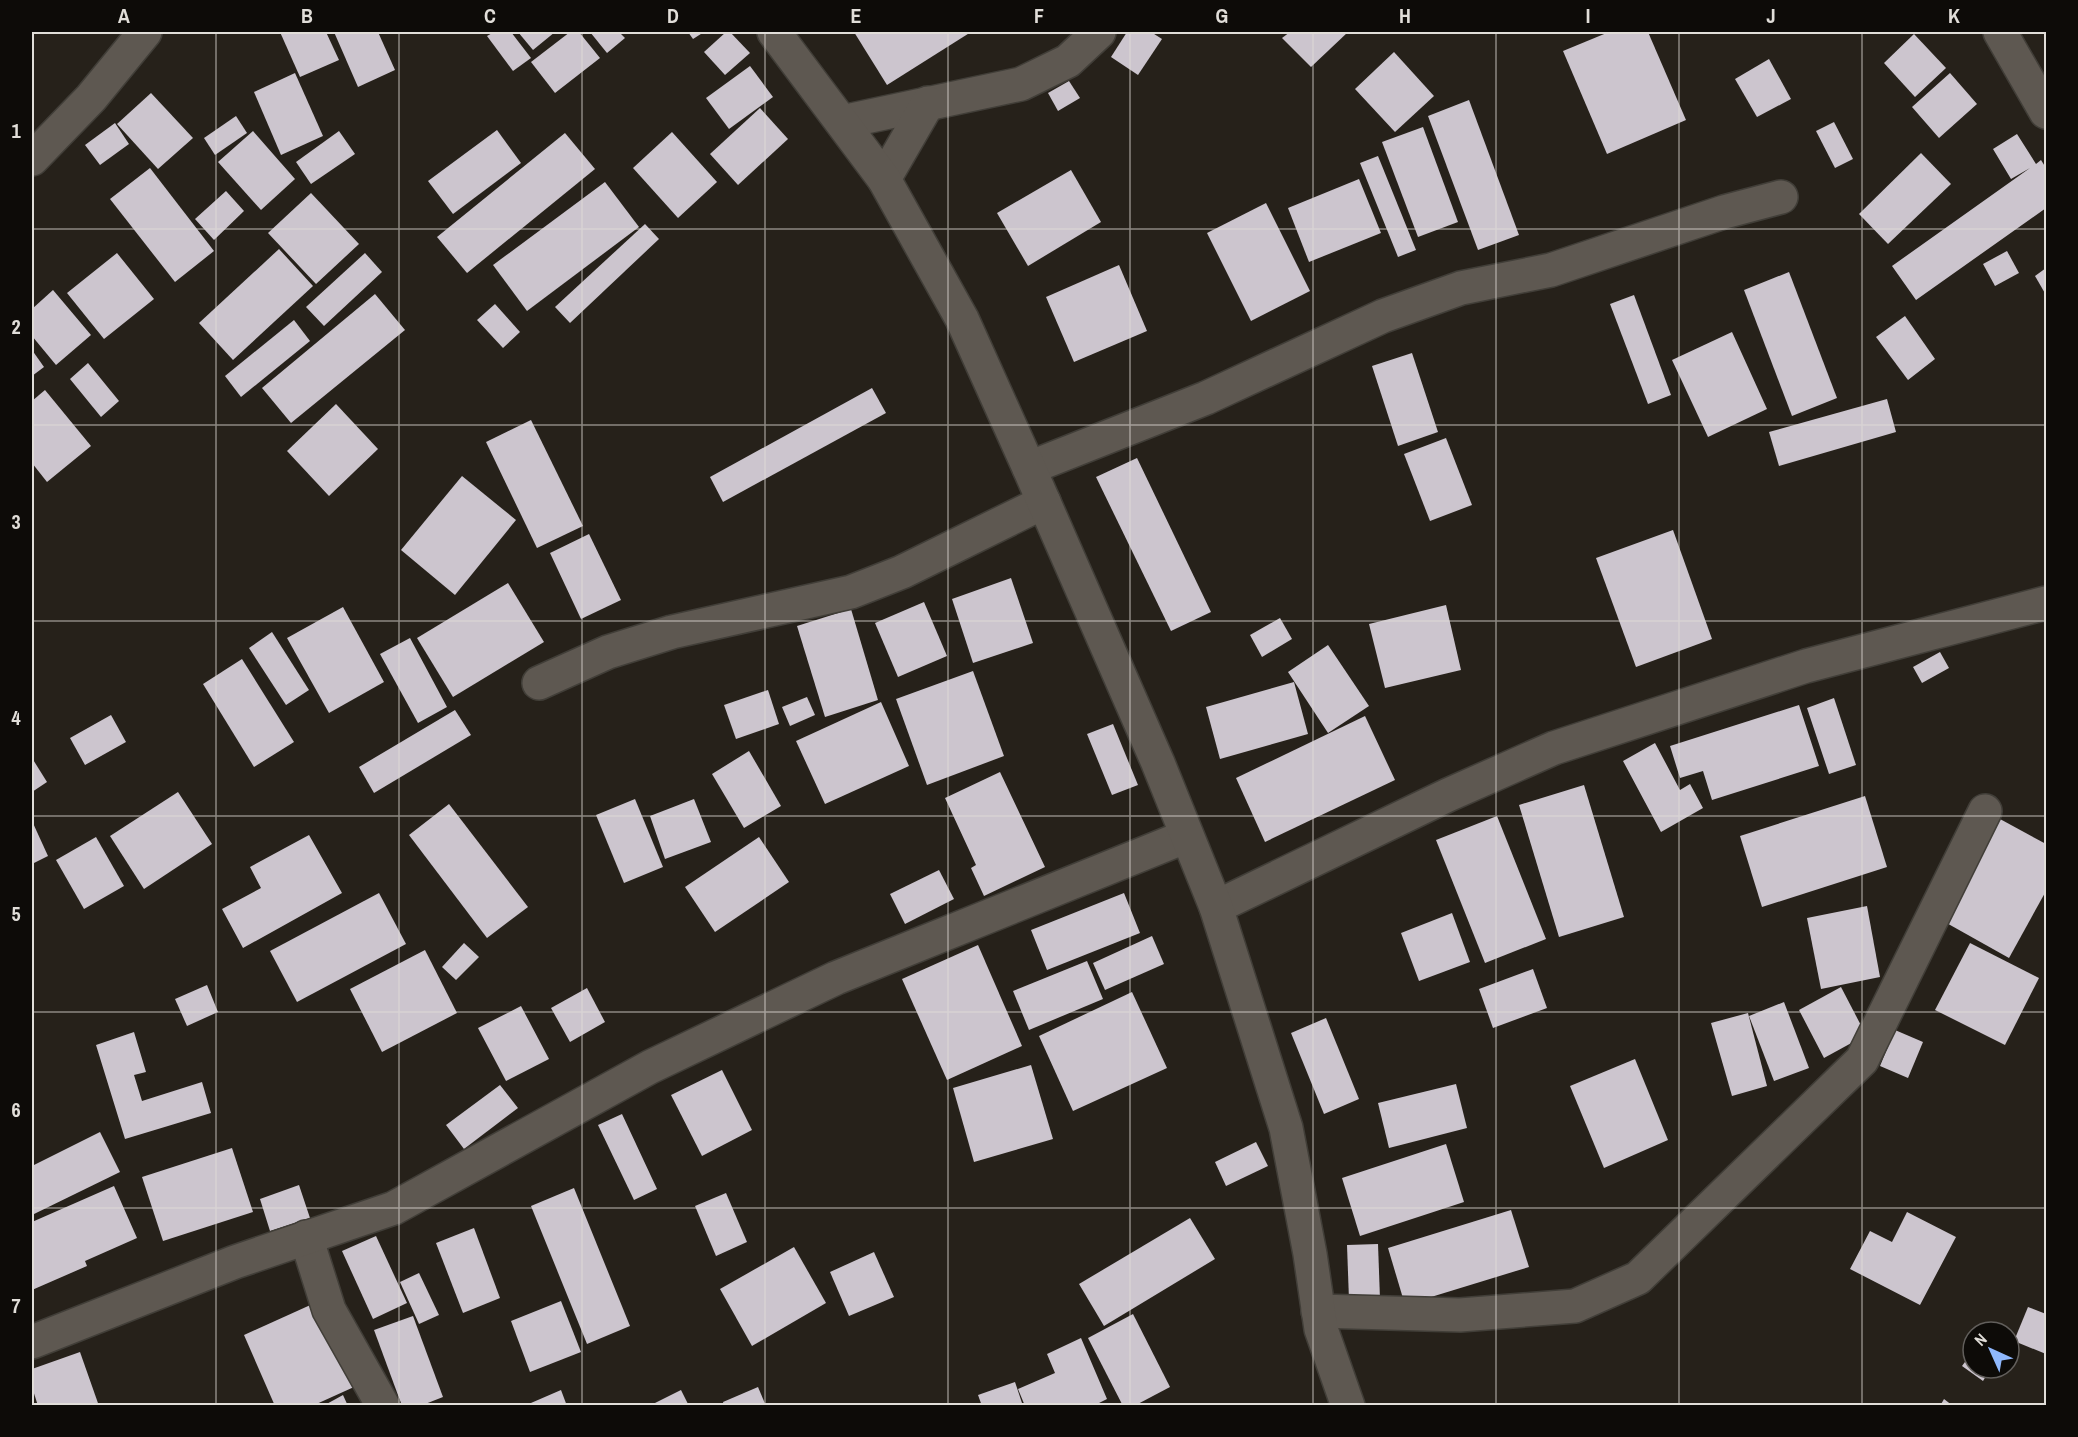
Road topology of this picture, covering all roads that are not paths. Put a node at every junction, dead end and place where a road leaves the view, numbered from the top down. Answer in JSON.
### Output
{"nodes":[{"id":1,"x":145,"y":32,"type":"edge"},
{"id":2,"x":774,"y":32,"type":"edge"},
{"id":3,"x":1099,"y":32,"type":"edge"},
{"id":4,"x":2000,"y":32,"type":"edge"},
{"id":5,"x":928,"y":103,"type":"junction"},
{"id":6,"x":2046,"y":112,"type":"edge"},
{"id":7,"x":842,"y":122,"type":"junction"},
{"id":8,"x":32,"y":159,"type":"edge"},
{"id":9,"x":884,"y":179,"type":"junction"},
{"id":10,"x":1781,"y":197,"type":"dead end"},
{"id":11,"x":1029,"y":468,"type":"junction"},
{"id":12,"x":1044,"y":502,"type":"junction"},
{"id":13,"x":2046,"y":603,"type":"edge"},
{"id":14,"x":539,"y":683,"type":"dead end"},
{"id":15,"x":1985,"y":811,"type":"dead end"},
{"id":16,"x":1187,"y":836,"type":"junction"},
{"id":17,"x":1216,"y":908,"type":"junction"},
{"id":18,"x":306,"y":1237,"type":"junction"},
{"id":19,"x":1318,"y":1311,"type":"junction"},
{"id":20,"x":32,"y":1342,"type":"edge"},
{"id":21,"x":382,"y":1406,"type":"edge"},
{"id":22,"x":1348,"y":1406,"type":"edge"}],
"edges":[{"from":1,"to":8,"type":"street"},
{"from":2,"to":7,"type":"street"},
{"from":3,"to":5,"type":"street"},
{"from":4,"to":6,"type":"street"},
{"from":5,"to":7,"type":"street"},
{"from":5,"to":9,"type":"street"},
{"from":7,"to":9,"type":"street"},
{"from":9,"to":11,"type":"street"},
{"from":10,"to":11,"type":"street"},
{"from":11,"to":12,"type":"street"},
{"from":12,"to":14,"type":"street"},
{"from":12,"to":16,"type":"street"},
{"from":13,"to":17,"type":"street"},
{"from":15,"to":19,"type":"street"},
{"from":16,"to":17,"type":"street"},
{"from":16,"to":18,"type":"street"},
{"from":17,"to":19,"type":"street"},
{"from":18,"to":20,"type":"street"},
{"from":18,"to":21,"type":"street"},
{"from":19,"to":22,"type":"street"}]}
